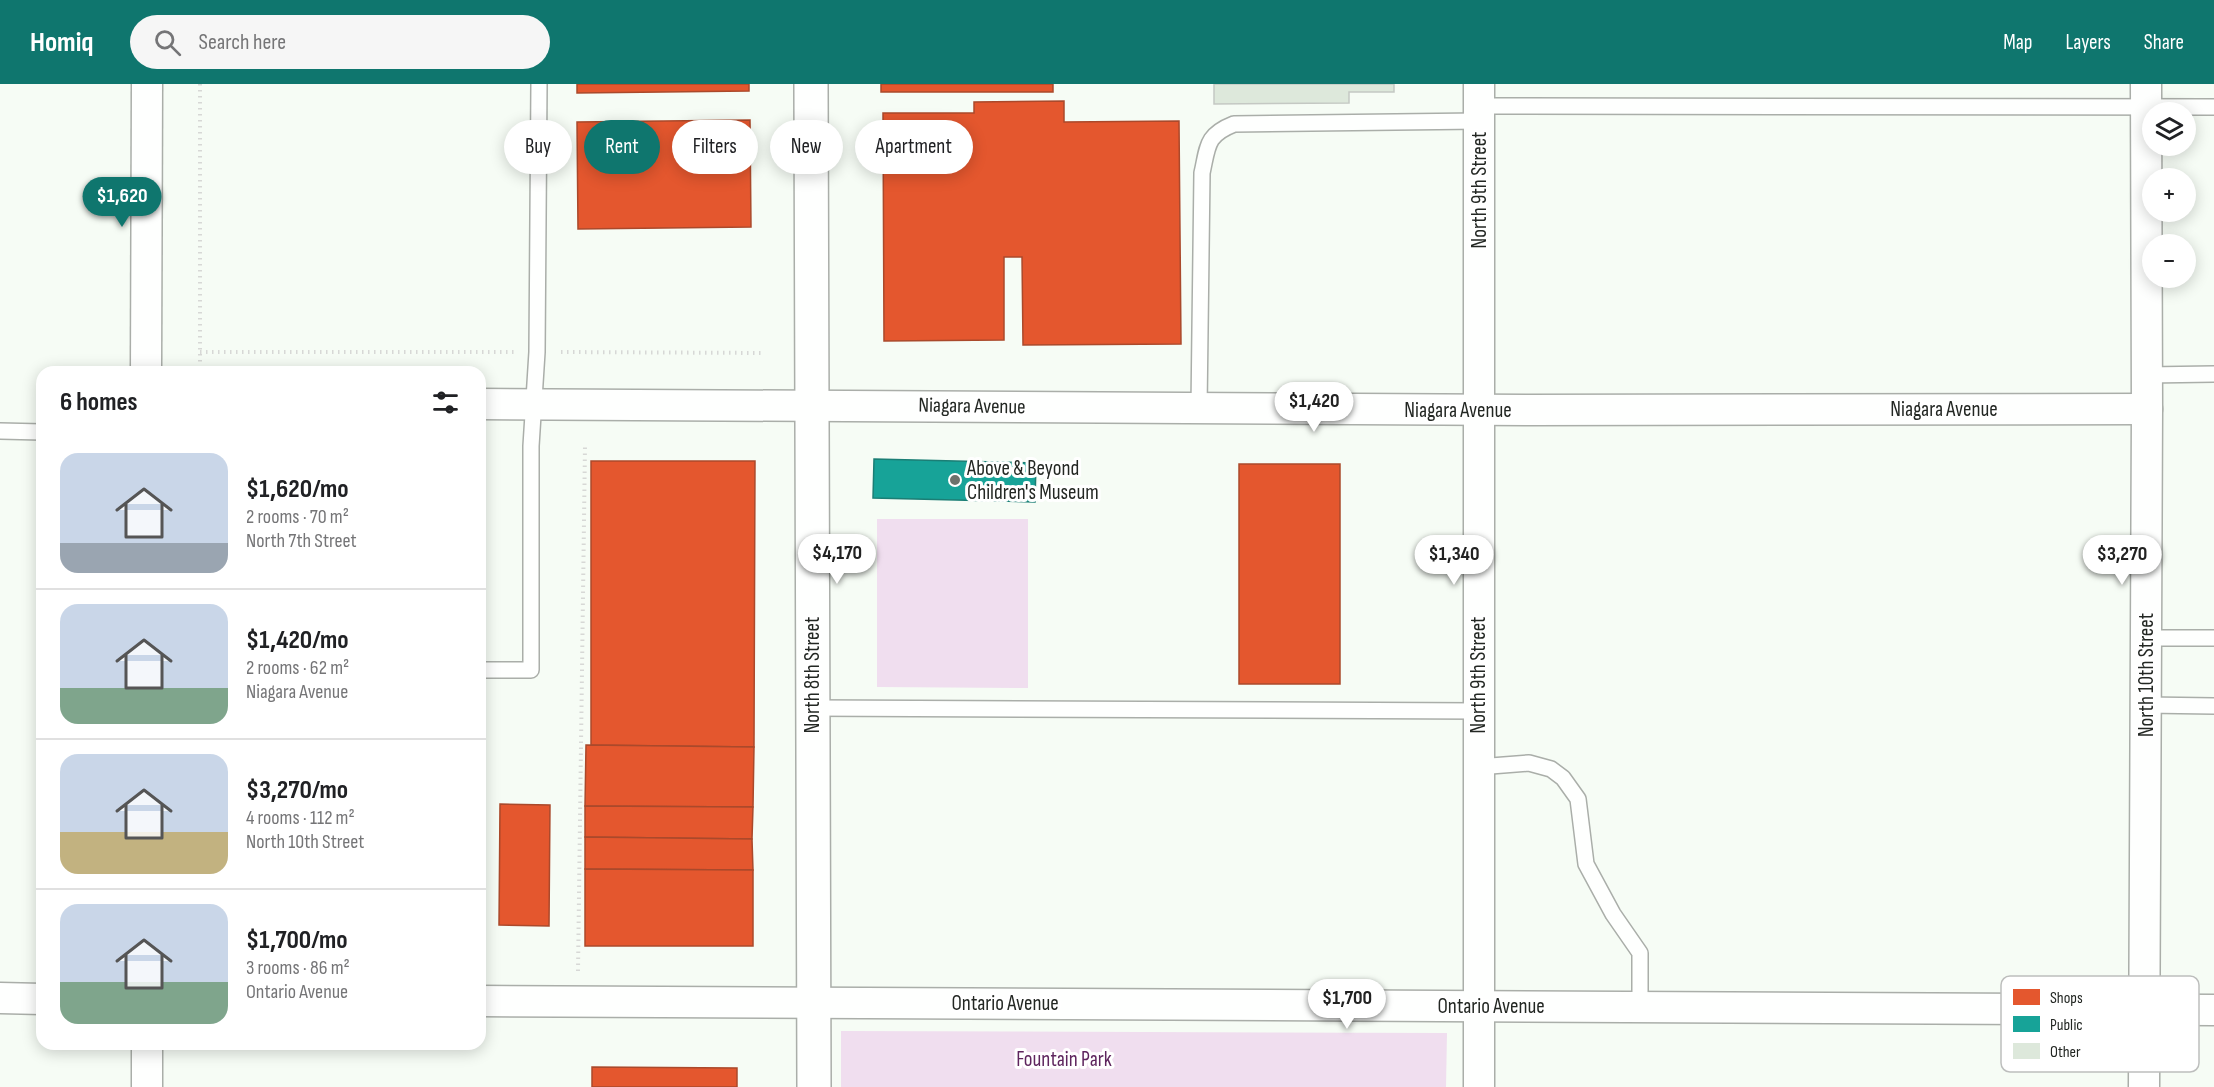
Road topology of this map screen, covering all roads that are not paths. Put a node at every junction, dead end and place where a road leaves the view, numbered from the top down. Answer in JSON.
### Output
{"nodes":[{"id":1,"x":147,"y":84,"type":"edge"},
{"id":2,"x":539,"y":84,"type":"edge"},
{"id":3,"x":811,"y":84,"type":"edge"},
{"id":4,"x":2146,"y":95,"type":"edge"},
{"id":5,"x":1479,"y":103,"type":"edge"},
{"id":6,"x":2214,"y":107,"type":"edge"},
{"id":7,"x":146,"y":366,"type":"edge"},
{"id":8,"x":2214,"y":374,"type":"edge"},
{"id":9,"x":2147,"y":375,"type":"junction"},
{"id":10,"x":486,"y":404,"type":"edge"},
{"id":11,"x":533,"y":404,"type":"junction"},
{"id":12,"x":812,"y":404,"type":"junction"},
{"id":13,"x":1199,"y":408,"type":"junction"},
{"id":14,"x":2147,"y":409,"type":"junction"},
{"id":15,"x":1477,"y":410,"type":"junction"},
{"id":16,"x":0,"y":431,"type":"edge"},
{"id":17,"x":36,"y":432,"type":"edge"},
{"id":18,"x":2146,"y":638,"type":"junction"},
{"id":19,"x":2214,"y":638,"type":"edge"},
{"id":20,"x":486,"y":670,"type":"edge"},
{"id":21,"x":2146,"y":705,"type":"junction"},
{"id":22,"x":2214,"y":706,"type":"edge"},
{"id":23,"x":813,"y":708,"type":"junction"},
{"id":24,"x":1478,"y":711,"type":"junction"},
{"id":25,"x":1478,"y":766,"type":"junction"},
{"id":26,"x":2144,"y":976,"type":"edge"},
{"id":27,"x":0,"y":998,"type":"edge"},
{"id":28,"x":36,"y":999,"type":"edge"},
{"id":29,"x":486,"y":1001,"type":"edge"},
{"id":30,"x":814,"y":1002,"type":"junction"},
{"id":31,"x":1640,"y":1005,"type":"junction"},
{"id":32,"x":1479,"y":1006,"type":"junction"},
{"id":33,"x":2001,"y":1009,"type":"edge"},
{"id":34,"x":147,"y":1050,"type":"edge"},
{"id":35,"x":147,"y":1087,"type":"edge"},
{"id":36,"x":814,"y":1087,"type":"edge"},
{"id":37,"x":1479,"y":1087,"type":"edge"}],
"edges":[{"from":1,"to":7,"type":"street"},
{"from":2,"to":11,"type":"lane"},
{"from":3,"to":12,"type":"main road","name":"North 8th Street"},
{"from":4,"to":5,"type":"lane"},
{"from":4,"to":6,"type":"lane"},
{"from":4,"to":9,"type":"street","name":"North 10th Street"},
{"from":5,"to":13,"type":"lane"},
{"from":5,"to":15,"type":"street","name":"North 9th Street"},
{"from":8,"to":9,"type":"lane"},
{"from":9,"to":14,"type":"street","name":"North 10th Street"},
{"from":10,"to":11,"type":"street","name":"Niagara Avenue"},
{"from":11,"to":12,"type":"street","name":"Niagara Avenue"},
{"from":11,"to":20,"type":"lane"},
{"from":12,"to":13,"type":"street","name":"Niagara Avenue"},
{"from":12,"to":23,"type":"main road","name":"North 8th Street"},
{"from":13,"to":15,"type":"street","name":"Niagara Avenue"},
{"from":14,"to":15,"type":"street","name":"Niagara Avenue"},
{"from":14,"to":18,"type":"street","name":"North 10th Street"},
{"from":15,"to":24,"type":"street","name":"North 9th Street"},
{"from":16,"to":17,"type":"lane"},
{"from":18,"to":19,"type":"lane"},
{"from":18,"to":21,"type":"street","name":"North 10th Street"},
{"from":21,"to":22,"type":"lane"},
{"from":21,"to":26,"type":"street","name":"North 10th Street"},
{"from":23,"to":24,"type":"lane"},
{"from":23,"to":30,"type":"main road","name":"North 8th Street"},
{"from":24,"to":25,"type":"street","name":"North 9th Street"},
{"from":25,"to":31,"type":"lane"},
{"from":25,"to":32,"type":"street","name":"North 9th Street"},
{"from":27,"to":28,"type":"street"},
{"from":29,"to":30,"type":"street","name":"Ontario Avenue"},
{"from":30,"to":32,"type":"street","name":"Ontario Avenue"},
{"from":30,"to":36,"type":"main road","name":"North 8th Street"},
{"from":31,"to":32,"type":"street","name":"Ontario Avenue"},
{"from":31,"to":33,"type":"street","name":"Ontario Avenue"},
{"from":32,"to":37,"type":"street","name":"North 9th Street"},
{"from":34,"to":35,"type":"street"}]}
